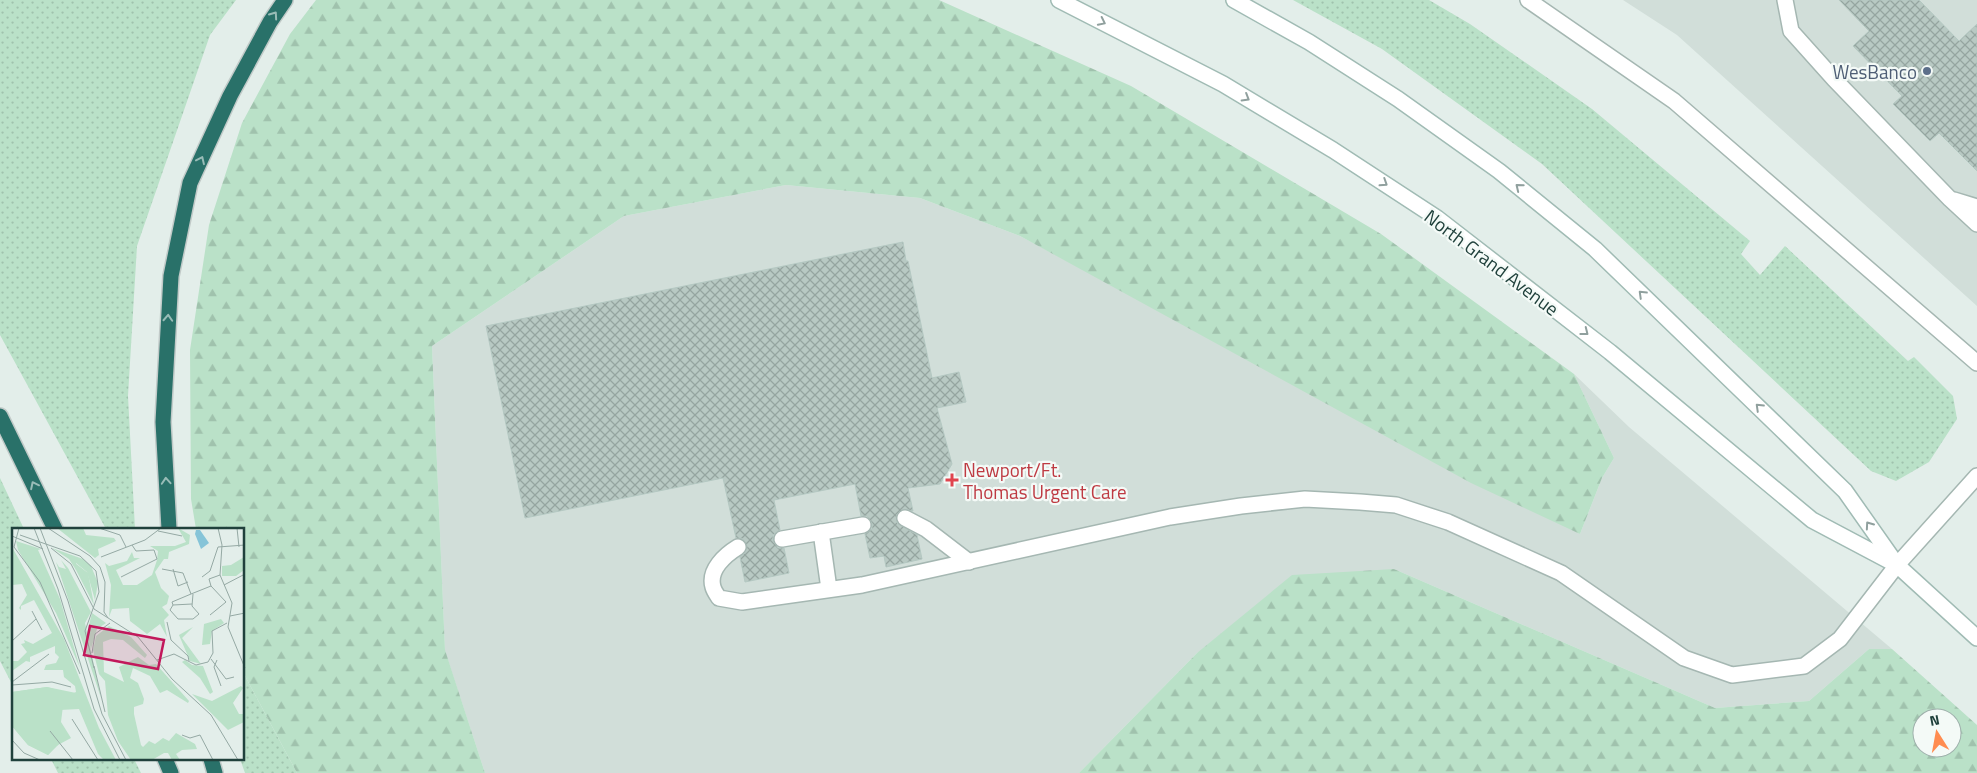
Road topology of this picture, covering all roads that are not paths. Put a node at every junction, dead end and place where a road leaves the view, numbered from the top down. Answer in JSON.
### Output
{"nodes":[{"id":1,"x":285,"y":0,"type":"edge"},
{"id":2,"x":1059,"y":0,"type":"edge"},
{"id":3,"x":1234,"y":0,"type":"edge"},
{"id":4,"x":1528,"y":0,"type":"edge"},
{"id":5,"x":1785,"y":0,"type":"edge"},
{"id":6,"x":1950,"y":199,"type":"junction"},
{"id":7,"x":1977,"y":207,"type":"edge"},
{"id":8,"x":1977,"y":224,"type":"edge"},
{"id":9,"x":1977,"y":363,"type":"edge"},
{"id":10,"x":0,"y":416,"type":"edge"},
{"id":11,"x":1977,"y":476,"type":"edge"},
{"id":12,"x":905,"y":518,"type":"dead end"},
{"id":13,"x":863,"y":525,"type":"dead end"},
{"id":14,"x":55,"y":528,"type":"edge"},
{"id":15,"x":170,"y":528,"type":"edge"},
{"id":16,"x":820,"y":532,"type":"junction"},
{"id":17,"x":782,"y":539,"type":"dead end"},
{"id":18,"x":738,"y":547,"type":"dead end"},
{"id":19,"x":969,"y":562,"type":"junction"},
{"id":20,"x":1897,"y":565,"type":"junction"},
{"id":21,"x":829,"y":589,"type":"junction"},
{"id":22,"x":1977,"y":638,"type":"edge"},
{"id":23,"x":165,"y":760,"type":"edge"},
{"id":24,"x":211,"y":760,"type":"edge"},
{"id":25,"x":171,"y":773,"type":"edge"},
{"id":26,"x":215,"y":773,"type":"edge"}],
"edges":[{"from":15,"to":1,"type":"highway","one_way":true},
{"from":2,"to":20,"type":"main road","name":"North Grand Avenue","one_way":true},
{"from":20,"to":3,"type":"main road","name":"North Grand Avenue","one_way":true},
{"from":4,"to":9,"type":"main road"},
{"from":5,"to":6,"type":"main road"},
{"from":6,"to":7,"type":"main road"},
{"from":6,"to":8,"type":"main road"},
{"from":14,"to":10,"type":"highway","one_way":true},
{"from":11,"to":20,"type":"main road"},
{"from":12,"to":19,"type":"main road"},
{"from":13,"to":16,"type":"main road"},
{"from":16,"to":17,"type":"main road"},
{"from":16,"to":21,"type":"main road"},
{"from":18,"to":21,"type":"main road"},
{"from":19,"to":20,"type":"main road"},
{"from":19,"to":21,"type":"main road"},
{"from":20,"to":22,"type":"main road","name":"North Grand Avenue"},
{"from":23,"to":25,"type":"highway"},
{"from":24,"to":26,"type":"highway"}]}
